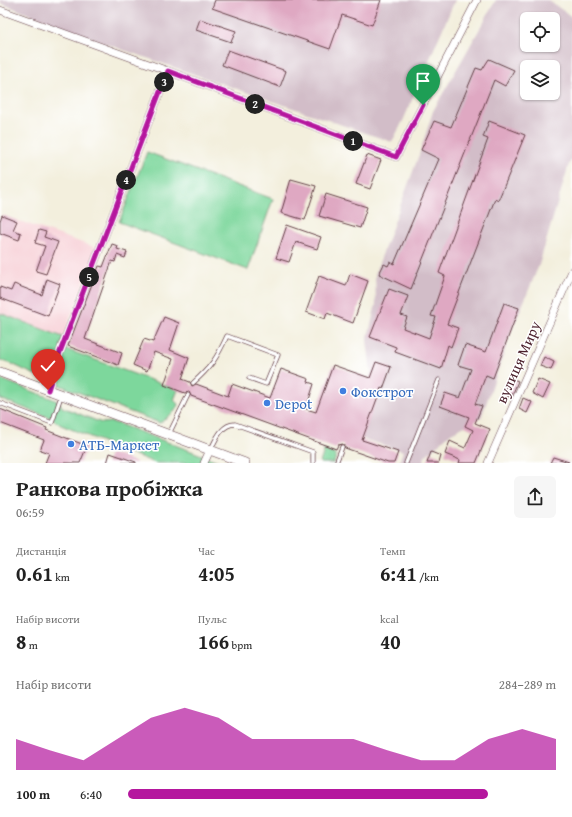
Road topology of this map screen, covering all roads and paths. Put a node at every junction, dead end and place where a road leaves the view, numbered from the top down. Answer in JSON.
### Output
{"nodes":[{"id":1,"x":477,"y":0,"type":"edge"},
{"id":2,"x":0,"y":10,"type":"edge"},
{"id":3,"x":168,"y":71,"type":"junction"},
{"id":4,"x":572,"y":270,"type":"edge"},
{"id":5,"x":0,"y":372,"type":"edge"},
{"id":6,"x":249,"y":378,"type":"dead end"},
{"id":7,"x":439,"y":380,"type":"dead end"},
{"id":8,"x":193,"y":383,"type":"dead end"},
{"id":9,"x":48,"y":390,"type":"junction"},
{"id":10,"x":188,"y":394,"type":"dead end"},
{"id":11,"x":62,"y":395,"type":"junction"},
{"id":12,"x":0,"y":403,"type":"edge"},
{"id":13,"x":169,"y":435,"type":"junction"},
{"id":14,"x":342,"y":447,"type":"dead end"},
{"id":15,"x":210,"y":450,"type":"junction"},
{"id":16,"x":204,"y":463,"type":"edge"},
{"id":17,"x":245,"y":463,"type":"edge"},
{"id":18,"x":313,"y":463,"type":"edge"},
{"id":19,"x":336,"y":463,"type":"edge"},
{"id":20,"x":406,"y":463,"type":"edge"},
{"id":21,"x":488,"y":463,"type":"edge"}],
"edges":[{"from":1,"to":3,"type":"street"},
{"from":2,"to":3,"type":"street"},
{"from":3,"to":9,"type":"street"},
{"from":4,"to":21,"type":"street","name":"вулиця Миру"},
{"from":5,"to":9,"type":"main road"},
{"from":6,"to":8,"type":"lane"},
{"from":7,"to":20,"type":"lane"},
{"from":9,"to":11,"type":"main road"},
{"from":10,"to":13,"type":"lane"},
{"from":11,"to":12,"type":"lane"},
{"from":11,"to":13,"type":"main road"},
{"from":13,"to":15,"type":"main road"},
{"from":14,"to":19,"type":"lane"},
{"from":15,"to":16,"type":"street"},
{"from":15,"to":17,"type":"main road"},
{"from":15,"to":18,"type":"lane"}]}
